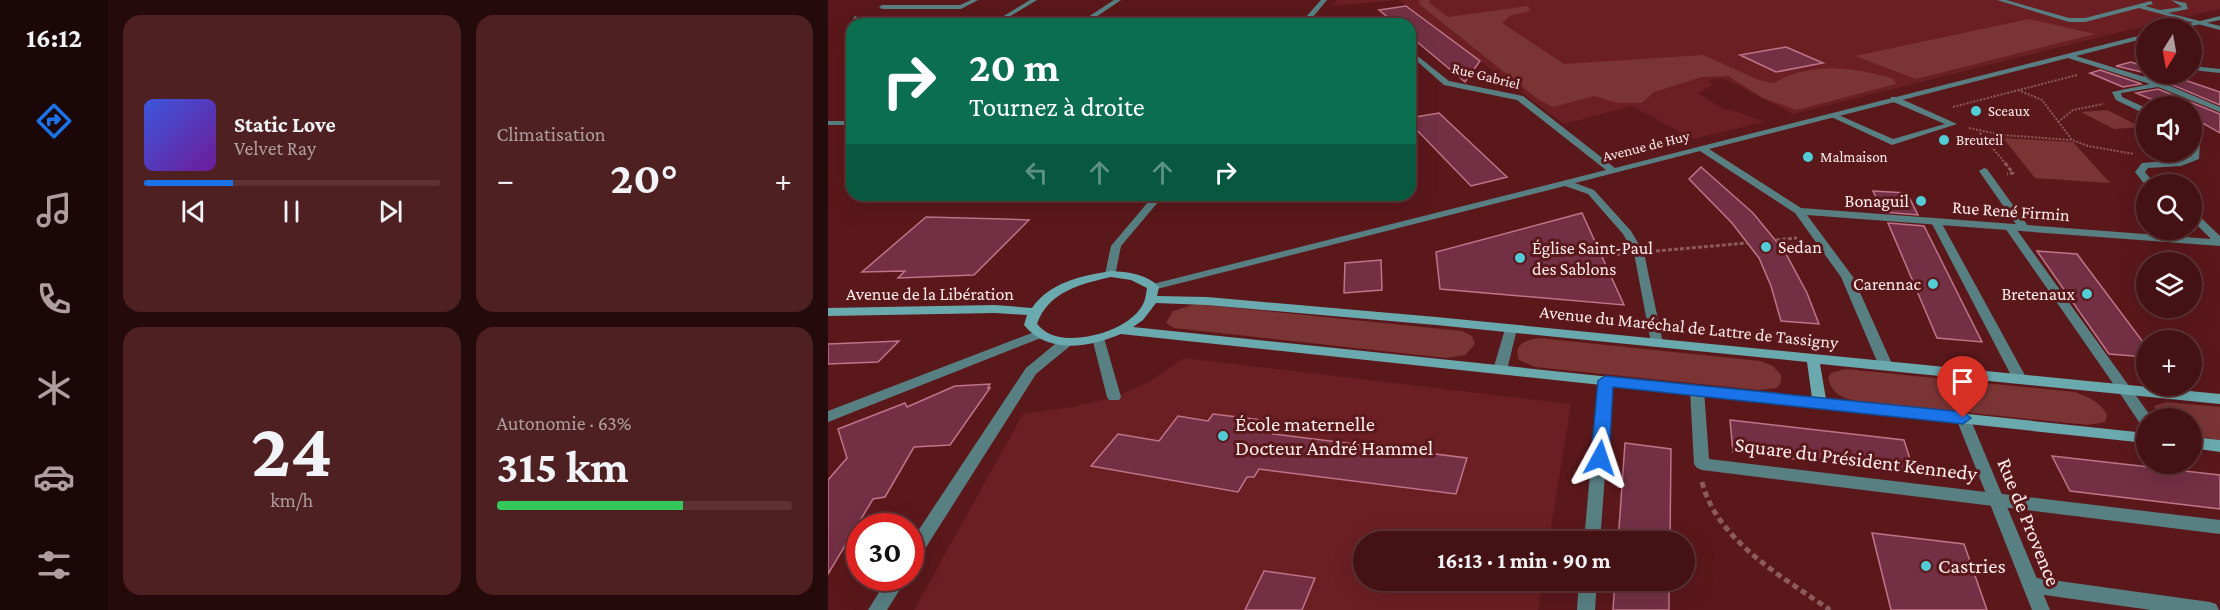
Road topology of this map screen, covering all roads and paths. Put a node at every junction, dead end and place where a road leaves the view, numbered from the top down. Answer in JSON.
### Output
{"nodes":[{"id":1,"x":975,"y":0,"type":"edge"},
{"id":2,"x":1034,"y":0,"type":"edge"},
{"id":3,"x":1118,"y":0,"type":"edge"},
{"id":4,"x":1323,"y":0,"type":"edge"},
{"id":5,"x":1988,"y":0,"type":"edge"},
{"id":6,"x":2174,"y":0,"type":"edge"},
{"id":7,"x":2003,"y":3,"type":"edge"},
{"id":8,"x":2151,"y":3,"type":"dead end"},
{"id":9,"x":882,"y":7,"type":"dead end"},
{"id":10,"x":2140,"y":7,"type":"junction"},
{"id":11,"x":2160,"y":12,"type":"junction"},
{"id":12,"x":1004,"y":18,"type":"edge"},
{"id":13,"x":1091,"y":18,"type":"edge"},
{"id":14,"x":1308,"y":18,"type":"edge"},
{"id":15,"x":2181,"y":18,"type":"edge"},
{"id":16,"x":2220,"y":18,"type":"edge"},
{"id":17,"x":2202,"y":22,"type":"edge"},
{"id":18,"x":2202,"y":24,"type":"edge"},
{"id":19,"x":2220,"y":28,"type":"edge"},
{"id":20,"x":2136,"y":38,"type":"edge"},
{"id":21,"x":2068,"y":55,"type":"junction"},
{"id":22,"x":1416,"y":57,"type":"edge"},
{"id":23,"x":2107,"y":68,"type":"junction"},
{"id":24,"x":2202,"y":69,"type":"edge"},
{"id":25,"x":2220,"y":70,"type":"edge"},
{"id":26,"x":2136,"y":77,"type":"edge"},
{"id":27,"x":2158,"y":84,"type":"joint"},
{"id":28,"x":2018,"y":90,"type":"junction"},
{"id":29,"x":1894,"y":99,"type":"junction"},
{"id":30,"x":2124,"y":101,"type":"junction"},
{"id":31,"x":2136,"y":106,"type":"edge"},
{"id":32,"x":2220,"y":110,"type":"edge"},
{"id":33,"x":1928,"y":113,"type":"junction"},
{"id":34,"x":1831,"y":115,"type":"junction"},
{"id":35,"x":2058,"y":122,"type":"junction"},
{"id":36,"x":828,"y":123,"type":"edge"},
{"id":37,"x":846,"y":123,"type":"edge"},
{"id":38,"x":1963,"y":126,"type":"dead end"},
{"id":39,"x":2072,"y":140,"type":"junction"},
{"id":40,"x":1701,"y":148,"type":"junction"},
{"id":41,"x":2177,"y":162,"type":"edge"},
{"id":42,"x":2166,"y":165,"type":"junction"},
{"id":43,"x":1612,"y":170,"type":"junction"},
{"id":44,"x":1984,"y":171,"type":"dead end"},
{"id":45,"x":2142,"y":174,"type":"edge"},
{"id":46,"x":1565,"y":182,"type":"junction"},
{"id":47,"x":1154,"y":201,"type":"edge"},
{"id":48,"x":1799,"y":211,"type":"junction"},
{"id":49,"x":1935,"y":222,"type":"junction"},
{"id":50,"x":2202,"y":225,"type":"edge"},
{"id":51,"x":2010,"y":228,"type":"junction"},
{"id":52,"x":2024,"y":228,"type":"junction"},
{"id":53,"x":1748,"y":243,"type":"dead end"},
{"id":54,"x":2220,"y":243,"type":"edge"},
{"id":55,"x":1639,"y":253,"type":"junction"},
{"id":56,"x":1605,"y":256,"type":"dead end"},
{"id":57,"x":1111,"y":274,"type":"junction"},
{"id":58,"x":1154,"y":293,"type":"junction"},
{"id":59,"x":828,"y":312,"type":"edge"},
{"id":60,"x":1033,"y":312,"type":"junction"},
{"id":61,"x":1510,"y":329,"type":"junction"},
{"id":62,"x":1121,"y":330,"type":"junction"},
{"id":63,"x":1037,"y":335,"type":"junction"},
{"id":64,"x":1098,"y":338,"type":"junction"},
{"id":65,"x":1065,"y":343,"type":"junction"},
{"id":66,"x":1657,"y":343,"type":"junction"},
{"id":67,"x":1812,"y":359,"type":"junction"},
{"id":68,"x":1886,"y":366,"type":"junction"},
{"id":69,"x":1500,"y":370,"type":"junction"},
{"id":70,"x":2020,"y":379,"type":"junction"},
{"id":71,"x":1605,"y":381,"type":"junction"},
{"id":72,"x":2124,"y":389,"type":"junction"},
{"id":73,"x":1696,"y":390,"type":"junction"},
{"id":74,"x":1114,"y":397,"type":"dead end"},
{"id":75,"x":2220,"y":399,"type":"edge"},
{"id":76,"x":1820,"y":404,"type":"junction"},
{"id":77,"x":2137,"y":408,"type":"edge"},
{"id":78,"x":828,"y":417,"type":"edge"},
{"id":79,"x":1963,"y":418,"type":"junction"},
{"id":80,"x":2136,"y":437,"type":"edge"},
{"id":81,"x":2202,"y":443,"type":"edge"},
{"id":82,"x":2220,"y":446,"type":"edge"},
{"id":83,"x":1702,"y":464,"type":"junction"},
{"id":84,"x":1994,"y":499,"type":"junction"},
{"id":85,"x":2220,"y":527,"type":"edge"},
{"id":86,"x":1593,"y":531,"type":"edge"},
{"id":87,"x":924,"y":536,"type":"edge"},
{"id":88,"x":2031,"y":585,"type":"junction"},
{"id":89,"x":889,"y":591,"type":"edge"},
{"id":90,"x":1587,"y":591,"type":"edge"},
{"id":91,"x":877,"y":610,"type":"edge"},
{"id":92,"x":1586,"y":610,"type":"edge"},
{"id":93,"x":1830,"y":610,"type":"edge"},
{"id":94,"x":2041,"y":610,"type":"edge"},
{"id":95,"x":2210,"y":610,"type":"edge"}],
"edges":[{"from":1,"to":9,"type":"street"},
{"from":2,"to":12,"type":"street"},
{"from":3,"to":13,"type":"street"},
{"from":4,"to":14,"type":"street"},
{"from":5,"to":7,"type":"street"},
{"from":6,"to":11,"type":"street"},
{"from":7,"to":10,"type":"street"},
{"from":8,"to":10,"type":"street"},
{"from":10,"to":11,"type":"street"},
{"from":11,"to":15,"type":"street"},
{"from":16,"to":17,"type":"street"},
{"from":18,"to":19,"type":"street"},
{"from":20,"to":21,"type":"street","name":"Avenue de Huy"},
{"from":21,"to":23,"type":"street"},
{"from":21,"to":29,"type":"street","name":"Avenue de Huy"},
{"from":22,"to":43,"type":"street","name":"Rue Gabriel"},
{"from":23,"to":26,"type":"street"},
{"from":23,"to":28,"type":"path"},
{"from":24,"to":25,"type":"street"},
{"from":27,"to":30,"type":"street"},
{"from":27,"to":32,"type":"street"},
{"from":28,"to":33,"type":"path"},
{"from":28,"to":35,"type":"path"},
{"from":29,"to":33,"type":"street"},
{"from":29,"to":34,"type":"street","name":"Avenue de Huy"},
{"from":30,"to":31,"type":"street"},
{"from":30,"to":35,"type":"path"},
{"from":33,"to":34,"type":"street"},
{"from":34,"to":40,"type":"street","name":"Avenue de Huy"},
{"from":35,"to":39,"type":"path"},
{"from":36,"to":37,"type":"street"},
{"from":38,"to":39,"type":"path"},
{"from":39,"to":42,"type":"path"},
{"from":40,"to":43,"type":"street","name":"Avenue de Huy"},
{"from":40,"to":48,"type":"street"},
{"from":41,"to":42,"type":"street"},
{"from":42,"to":45,"type":"street"},
{"from":43,"to":46,"type":"street","name":"Avenue de Huy"},
{"from":44,"to":52,"type":"street"},
{"from":46,"to":55,"type":"street"},
{"from":46,"to":58,"type":"street","name":"Avenue de Huy"},
{"from":47,"to":57,"type":"street"},
{"from":48,"to":49,"type":"street","name":"Rue René Firmin"},
{"from":48,"to":68,"type":"street"},
{"from":49,"to":51,"type":"street","name":"Rue René Firmin"},
{"from":49,"to":70,"type":"street"},
{"from":50,"to":54,"type":"street"},
{"from":51,"to":52,"type":"street","name":"Rue René Firmin"},
{"from":51,"to":72,"type":"street"},
{"from":52,"to":54,"type":"street","name":"Rue René Firmin"},
{"from":53,"to":55,"type":"path"},
{"from":55,"to":56,"type":"path"},
{"from":55,"to":66,"type":"street"},
{"from":57,"to":58,"type":"street"},
{"from":57,"to":60,"type":"street"},
{"from":58,"to":61,"type":"street","name":"Avenue du Maréchal de Lattre de Tassigny"},
{"from":58,"to":62,"type":"street"},
{"from":59,"to":60,"type":"street","name":"Avenue de la Libération"},
{"from":60,"to":63,"type":"street"},
{"from":61,"to":66,"type":"street","name":"Avenue du Maréchal de Lattre de Tassigny"},
{"from":61,"to":69,"type":"street"},
{"from":62,"to":64,"type":"street"},
{"from":62,"to":69,"type":"street"},
{"from":63,"to":65,"type":"street"},
{"from":63,"to":78,"type":"street"},
{"from":64,"to":65,"type":"street"},
{"from":64,"to":74,"type":"street"},
{"from":65,"to":87,"type":"street"},
{"from":66,"to":67,"type":"street","name":"Avenue du Maréchal de Lattre de Tassigny"},
{"from":67,"to":68,"type":"street","name":"Avenue du Maréchal de Lattre de Tassigny"},
{"from":67,"to":76,"type":"street"},
{"from":68,"to":70,"type":"street","name":"Avenue du Maréchal de Lattre de Tassigny"},
{"from":69,"to":71,"type":"street"},
{"from":70,"to":72,"type":"street","name":"Avenue du Maréchal de Lattre de Tassigny"},
{"from":71,"to":73,"type":"street"},
{"from":71,"to":86,"type":"street"},
{"from":72,"to":75,"type":"street","name":"Avenue du Maréchal de Lattre de Tassigny"},
{"from":72,"to":77,"type":"street"},
{"from":73,"to":76,"type":"street"},
{"from":73,"to":83,"type":"street"},
{"from":76,"to":79,"type":"street"},
{"from":79,"to":80,"type":"street"},
{"from":79,"to":84,"type":"street","name":"Rue de Provence"},
{"from":81,"to":82,"type":"street"},
{"from":83,"to":84,"type":"street","name":"Square du Président Kennedy"},
{"from":83,"to":93,"type":"path"},
{"from":84,"to":85,"type":"street","name":"Square du Président Kennedy"},
{"from":84,"to":88,"type":"street","name":"Rue de Provence"},
{"from":88,"to":94,"type":"street","name":"Rue de Provence"},
{"from":88,"to":95,"type":"street"},
{"from":89,"to":91,"type":"street"},
{"from":90,"to":92,"type":"street"}]}
